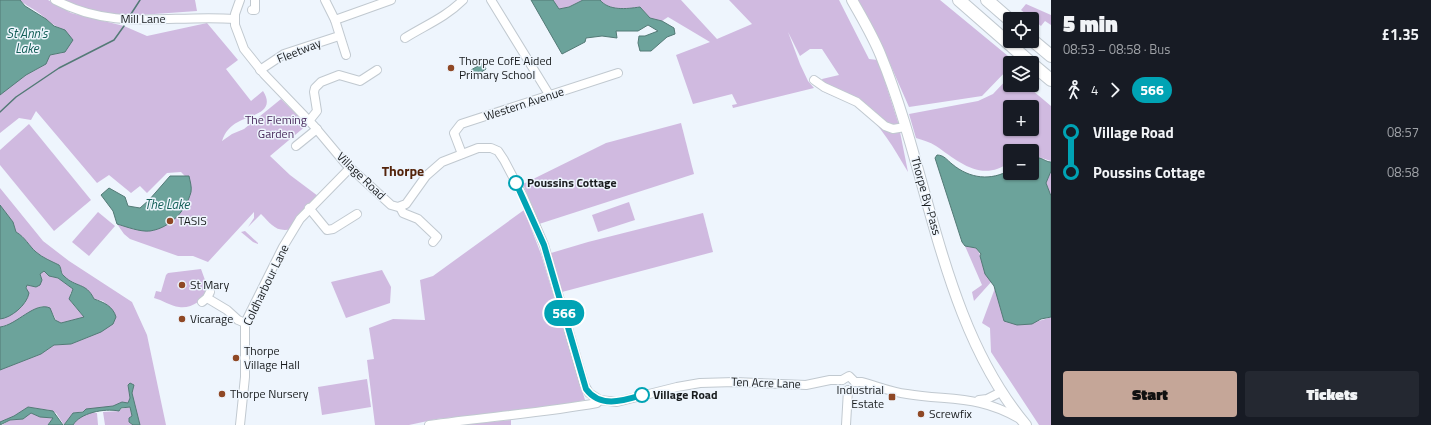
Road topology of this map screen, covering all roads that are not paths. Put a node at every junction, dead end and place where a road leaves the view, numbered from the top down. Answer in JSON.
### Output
{"nodes":[{"id":1,"x":55,"y":0,"type":"edge"},
{"id":2,"x":240,"y":0,"type":"edge"},
{"id":3,"x":255,"y":0,"type":"edge"},
{"id":4,"x":325,"y":0,"type":"edge"},
{"id":5,"x":463,"y":0,"type":"edge"},
{"id":6,"x":491,"y":0,"type":"edge"},
{"id":7,"x":852,"y":0,"type":"edge"},
{"id":8,"x":959,"y":0,"type":"edge"},
{"id":9,"x":987,"y":0,"type":"edge"},
{"id":10,"x":388,"y":1,"type":"edge"},
{"id":11,"x":252,"y":10,"type":"dead end"},
{"id":12,"x":1003,"y":14,"type":"edge"},
{"id":13,"x":234,"y":19,"type":"junction"},
{"id":14,"x":335,"y":20,"type":"junction"},
{"id":15,"x":339,"y":36,"type":"junction"},
{"id":16,"x":405,"y":38,"type":"dead end"},
{"id":17,"x":1039,"y":46,"type":"edge"},
{"id":18,"x":346,"y":55,"type":"dead end"},
{"id":19,"x":1024,"y":56,"type":"edge"},
{"id":20,"x":1051,"y":56,"type":"edge"},
{"id":21,"x":1039,"y":69,"type":"edge"},
{"id":22,"x":260,"y":70,"type":"junction"},
{"id":23,"x":377,"y":70,"type":"dead end"},
{"id":24,"x":618,"y":73,"type":"dead end"},
{"id":25,"x":814,"y":80,"type":"dead end"},
{"id":26,"x":1051,"y":80,"type":"edge"},
{"id":27,"x":550,"y":96,"type":"junction"},
{"id":28,"x":309,"y":121,"type":"junction"},
{"id":29,"x":905,"y":127,"type":"junction"},
{"id":30,"x":317,"y":129,"type":"junction"},
{"id":31,"x":296,"y":146,"type":"dead end"},
{"id":32,"x":462,"y":154,"type":"junction"},
{"id":33,"x":350,"y":168,"type":"junction"},
{"id":34,"x":400,"y":207,"type":"junction"},
{"id":35,"x":309,"y":208,"type":"junction"},
{"id":36,"x":357,"y":214,"type":"dead end"},
{"id":37,"x":433,"y":242,"type":"dead end"},
{"id":38,"x":207,"y":297,"type":"dead end"},
{"id":39,"x":245,"y":323,"type":"junction"},
{"id":40,"x":842,"y":380,"type":"junction"},
{"id":41,"x":855,"y":382,"type":"junction"},
{"id":42,"x":848,"y":390,"type":"junction"},
{"id":43,"x":1001,"y":392,"type":"junction"},
{"id":44,"x":600,"y":400,"type":"junction"},
{"id":45,"x":976,"y":400,"type":"junction"},
{"id":46,"x":1023,"y":422,"type":"edge"},
{"id":47,"x":240,"y":425,"type":"edge"},
{"id":48,"x":430,"y":425,"type":"edge"},
{"id":49,"x":846,"y":425,"type":"edge"}],
"edges":[{"from":1,"to":13,"type":"street","name":"Mill Lane"},
{"from":2,"to":13,"type":"street"},
{"from":3,"to":11,"type":"street"},
{"from":4,"to":14,"type":"street"},
{"from":5,"to":16,"type":"street"},
{"from":6,"to":27,"type":"street"},
{"from":7,"to":29,"type":"main road","name":"Thorpe By-Pass"},
{"from":8,"to":19,"type":"highway"},
{"from":9,"to":12,"type":"highway"},
{"from":10,"to":14,"type":"street"},
{"from":13,"to":22,"type":"street","name":"Village Road"},
{"from":14,"to":15,"type":"street"},
{"from":15,"to":18,"type":"street"},
{"from":15,"to":22,"type":"street","name":"Fleetway"},
{"from":17,"to":20,"type":"highway"},
{"from":21,"to":26,"type":"highway"},
{"from":22,"to":28,"type":"street","name":"Village Road"},
{"from":23,"to":28,"type":"street"},
{"from":24,"to":27,"type":"street","name":"Western Avenue"},
{"from":25,"to":29,"type":"street"},
{"from":27,"to":32,"type":"street","name":"Western Avenue"},
{"from":28,"to":30,"type":"street","name":"Village Road"},
{"from":29,"to":43,"type":"main road","name":"Thorpe By-Pass"},
{"from":30,"to":31,"type":"street"},
{"from":30,"to":33,"type":"street","name":"Village Road"},
{"from":32,"to":34,"type":"street"},
{"from":32,"to":44,"type":"street"},
{"from":33,"to":34,"type":"street","name":"Village Road"},
{"from":33,"to":35,"type":"street","name":"Coldharbour Lane"},
{"from":34,"to":37,"type":"street","name":"Village Road"},
{"from":35,"to":36,"type":"street"},
{"from":35,"to":39,"type":"street","name":"Coldharbour Lane"},
{"from":38,"to":39,"type":"street"},
{"from":39,"to":47,"type":"street","name":"Coldharbour Lane"},
{"from":40,"to":41,"type":"street"},
{"from":40,"to":42,"type":"street"},
{"from":40,"to":44,"type":"street","name":"Ten Acre Lane"},
{"from":41,"to":42,"type":"street"},
{"from":41,"to":45,"type":"street"},
{"from":42,"to":49,"type":"street"},
{"from":43,"to":45,"type":"street"},
{"from":43,"to":46,"type":"main road","name":"Thorpe By-Pass"},
{"from":44,"to":48,"type":"street","name":"Ten Acre Lane"},
{"from":45,"to":46,"type":"street"}]}
